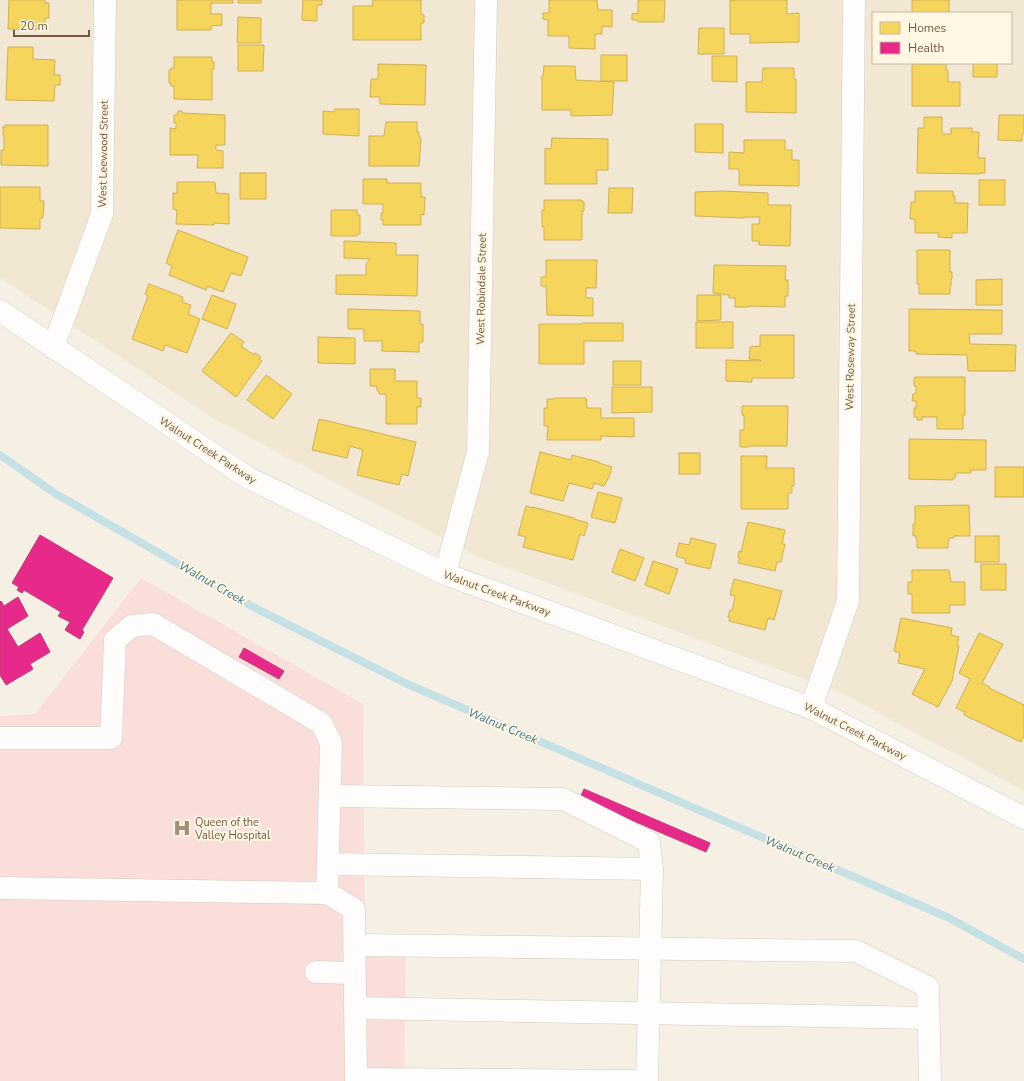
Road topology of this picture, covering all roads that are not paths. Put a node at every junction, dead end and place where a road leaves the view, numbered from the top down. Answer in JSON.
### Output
{"nodes":[{"id":1,"x":105,"y":0,"type":"edge"},
{"id":2,"x":486,"y":0,"type":"edge"},
{"id":3,"x":854,"y":0,"type":"edge"},
{"id":4,"x":0,"y":311,"type":"edge"},
{"id":5,"x":54,"y":348,"type":"junction"},
{"id":6,"x":445,"y":574,"type":"junction"},
{"id":7,"x":811,"y":708,"type":"junction"},
{"id":8,"x":0,"y":738,"type":"edge"},
{"id":9,"x":330,"y":796,"type":"junction"},
{"id":10,"x":1024,"y":818,"type":"edge"},
{"id":11,"x":328,"y":864,"type":"junction"},
{"id":12,"x":652,"y":869,"type":"junction"},
{"id":13,"x":0,"y":888,"type":"edge"},
{"id":14,"x":327,"y":893,"type":"junction"},
{"id":15,"x":354,"y":945,"type":"junction"},
{"id":16,"x":650,"y":949,"type":"junction"},
{"id":17,"x":316,"y":972,"type":"dead end"},
{"id":18,"x":354,"y":973,"type":"junction"},
{"id":19,"x":355,"y":1008,"type":"junction"},
{"id":20,"x":649,"y":1013,"type":"junction"},
{"id":21,"x":928,"y":1018,"type":"junction"},
{"id":22,"x":356,"y":1080,"type":"edge"},
{"id":23,"x":639,"y":1081,"type":"edge"},
{"id":24,"x":647,"y":1081,"type":"edge"},
{"id":25,"x":930,"y":1081,"type":"edge"}],
"edges":[{"from":1,"to":5,"type":"street","name":"West Leewood Street"},
{"from":2,"to":6,"type":"street","name":"West Robindale Street"},
{"from":3,"to":7,"type":"street","name":"West Roseway Street"},
{"from":4,"to":5,"type":"street","name":"Walnut Creek Parkway"},
{"from":5,"to":6,"type":"street","name":"Walnut Creek Parkway"},
{"from":6,"to":7,"type":"street","name":"Walnut Creek Parkway"},
{"from":7,"to":10,"type":"street","name":"Walnut Creek Parkway"},
{"from":8,"to":9,"type":"street"},
{"from":9,"to":11,"type":"street"},
{"from":9,"to":12,"type":"street"},
{"from":11,"to":12,"type":"street"},
{"from":11,"to":14,"type":"street"},
{"from":12,"to":16,"type":"street"},
{"from":13,"to":14,"type":"street"},
{"from":14,"to":15,"type":"street"},
{"from":15,"to":16,"type":"street"},
{"from":15,"to":18,"type":"street"},
{"from":16,"to":20,"type":"street"},
{"from":16,"to":21,"type":"street"},
{"from":17,"to":18,"type":"street"},
{"from":18,"to":19,"type":"street"},
{"from":19,"to":20,"type":"street"},
{"from":19,"to":22,"type":"street"},
{"from":20,"to":21,"type":"street"},
{"from":20,"to":24,"type":"street"},
{"from":21,"to":25,"type":"street"},
{"from":22,"to":23,"type":"street"}]}
